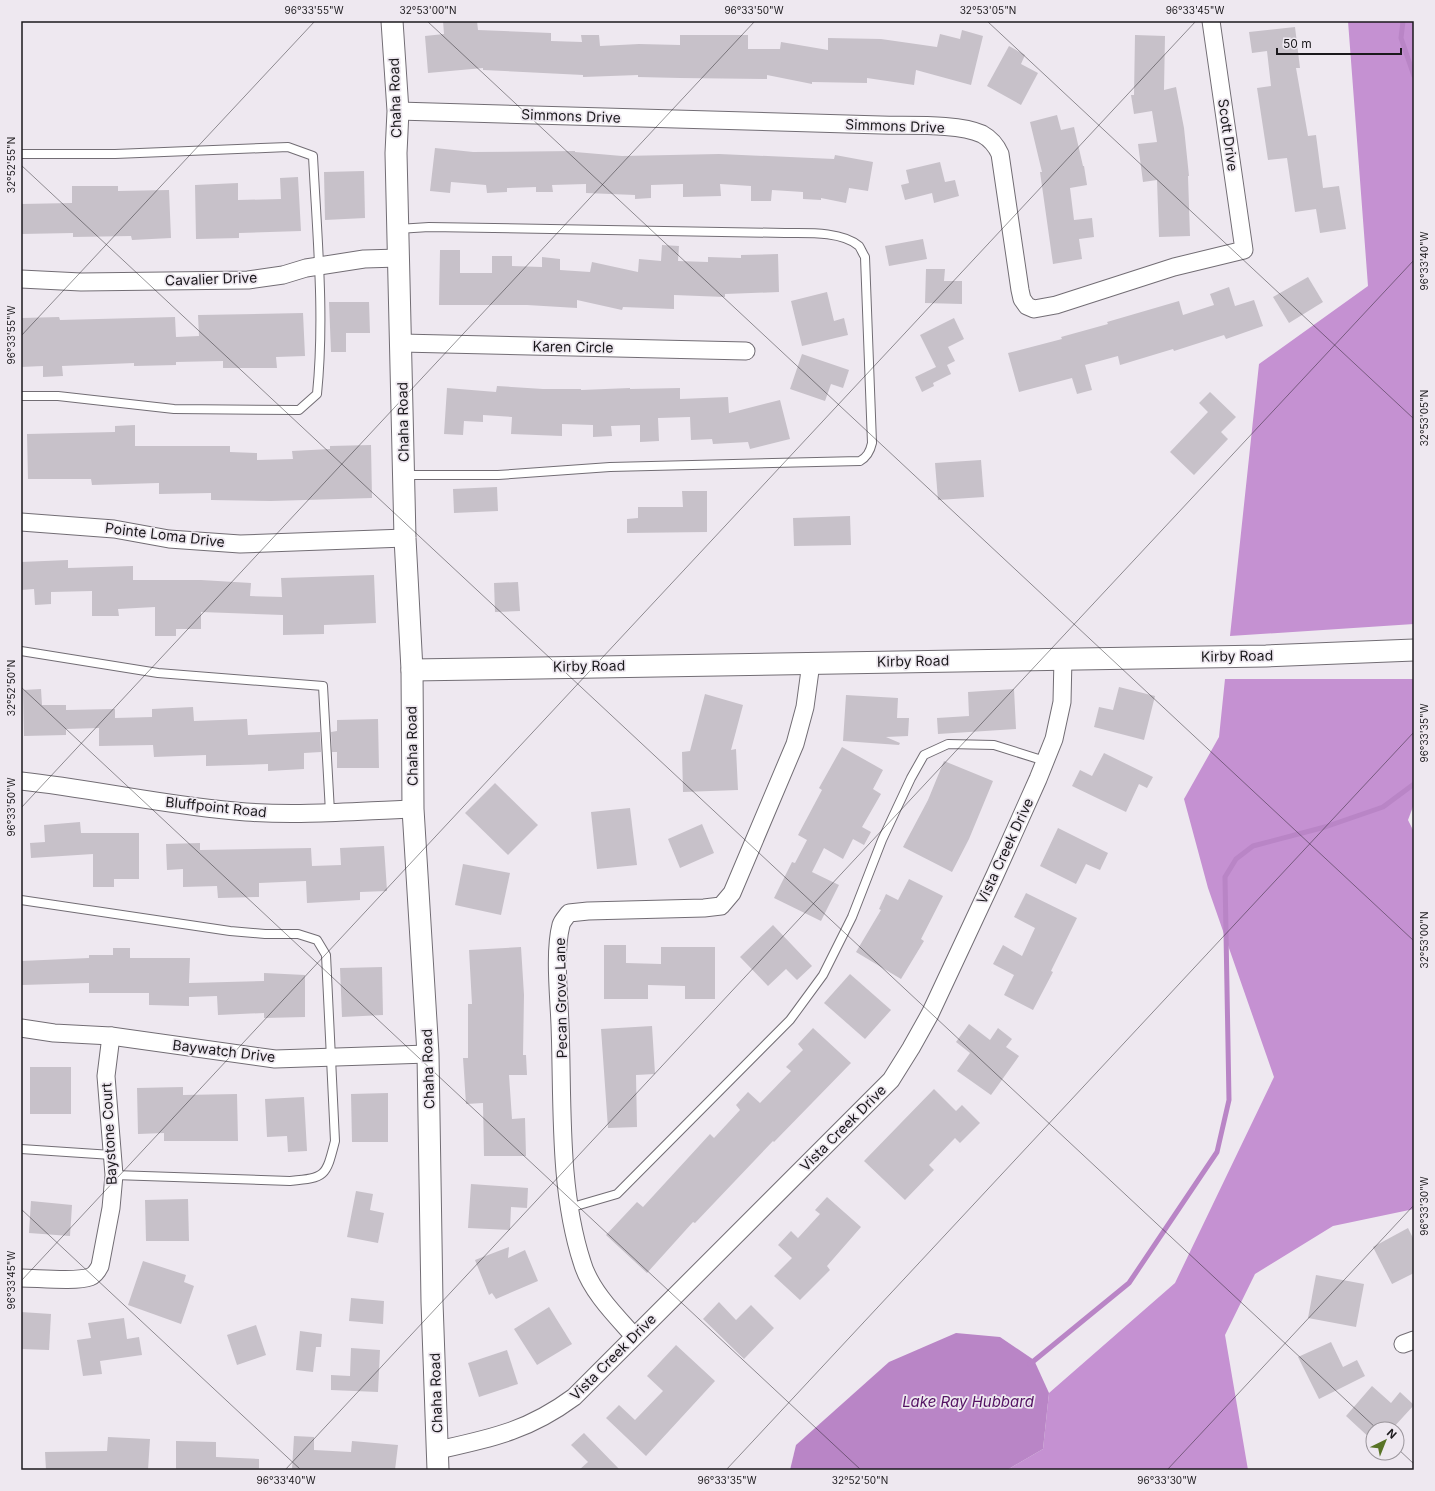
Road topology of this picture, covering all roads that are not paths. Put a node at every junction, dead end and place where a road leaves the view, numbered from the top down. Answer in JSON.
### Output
{"nodes":[{"id":1,"x":392,"y":21,"type":"edge"},
{"id":2,"x":1211,"y":21,"type":"edge"},
{"id":3,"x":398,"y":111,"type":"junction"},
{"id":4,"x":21,"y":154,"type":"edge"},
{"id":5,"x":398,"y":229,"type":"junction"},
{"id":6,"x":1244,"y":250,"type":"joint"},
{"id":7,"x":399,"y":258,"type":"junction"},
{"id":8,"x":319,"y":266,"type":"junction"},
{"id":9,"x":21,"y":278,"type":"edge"},
{"id":10,"x":401,"y":343,"type":"junction"},
{"id":11,"x":746,"y":351,"type":"dead end"},
{"id":12,"x":21,"y":396,"type":"edge"},
{"id":13,"x":404,"y":474,"type":"junction"},
{"id":14,"x":21,"y":522,"type":"edge"},
{"id":15,"x":406,"y":538,"type":"junction"},
{"id":16,"x":1414,"y":650,"type":"edge"},
{"id":17,"x":21,"y":651,"type":"edge"},
{"id":18,"x":1063,"y":658,"type":"junction"},
{"id":19,"x":811,"y":663,"type":"junction"},
{"id":20,"x":412,"y":670,"type":"junction"},
{"id":21,"x":1045,"y":761,"type":"junction"},
{"id":22,"x":21,"y":781,"type":"edge"},
{"id":23,"x":413,"y":809,"type":"junction"},
{"id":24,"x":330,"y":812,"type":"junction"},
{"id":25,"x":21,"y":900,"type":"edge"},
{"id":26,"x":21,"y":1028,"type":"edge"},
{"id":27,"x":111,"y":1036,"type":"junction"},
{"id":28,"x":428,"y":1054,"type":"junction"},
{"id":29,"x":331,"y":1058,"type":"junction"},
{"id":30,"x":21,"y":1149,"type":"edge"},
{"id":31,"x":112,"y":1155,"type":"junction"},
{"id":32,"x":114,"y":1175,"type":"junction"},
{"id":33,"x":569,"y":1208,"type":"junction"},
{"id":34,"x":21,"y":1278,"type":"edge"},
{"id":35,"x":634,"y":1336,"type":"junction"},
{"id":36,"x":438,"y":1460,"type":"edge"}],
"edges":[{"from":1,"to":3,"type":"street","name":"Chaha Road"},
{"from":2,"to":6,"type":"street","name":"Scott Drive"},
{"from":3,"to":5,"type":"street","name":"Chaha Road"},
{"from":3,"to":6,"type":"street","name":"Simmons Drive"},
{"from":4,"to":8,"type":"lane"},
{"from":5,"to":7,"type":"street","name":"Chaha Road"},
{"from":5,"to":13,"type":"lane"},
{"from":7,"to":8,"type":"street","name":"Cavalier Drive"},
{"from":7,"to":10,"type":"street","name":"Chaha Road"},
{"from":8,"to":9,"type":"street","name":"Cavalier Drive"},
{"from":8,"to":12,"type":"lane"},
{"from":10,"to":11,"type":"street","name":"Karen Circle"},
{"from":10,"to":13,"type":"street","name":"Chaha Road"},
{"from":13,"to":15,"type":"street","name":"Chaha Road"},
{"from":14,"to":15,"type":"street","name":"Pointe Loma Drive"},
{"from":15,"to":20,"type":"street","name":"Chaha Road"},
{"from":16,"to":18,"type":"street","name":"Kirby Road"},
{"from":17,"to":24,"type":"lane"},
{"from":18,"to":19,"type":"street","name":"Kirby Road"},
{"from":18,"to":21,"type":"street","name":"Vista Creek Drive"},
{"from":19,"to":20,"type":"street","name":"Kirby Road"},
{"from":19,"to":33,"type":"street","name":"Pecan Grove Lane"},
{"from":20,"to":23,"type":"street","name":"Chaha Road"},
{"from":21,"to":33,"type":"lane"},
{"from":21,"to":35,"type":"street","name":"Vista Creek Drive"},
{"from":22,"to":24,"type":"street","name":"Bluffpoint Road"},
{"from":23,"to":24,"type":"street","name":"Bluffpoint Road"},
{"from":23,"to":28,"type":"street","name":"Chaha Road"},
{"from":25,"to":29,"type":"lane"},
{"from":26,"to":27,"type":"street","name":"Baywatch Drive"},
{"from":27,"to":29,"type":"street","name":"Baywatch Drive"},
{"from":27,"to":31,"type":"street","name":"Baystone Court"},
{"from":28,"to":29,"type":"street","name":"Baywatch Drive"},
{"from":28,"to":36,"type":"street","name":"Chaha Road"},
{"from":29,"to":32,"type":"lane"},
{"from":30,"to":31,"type":"lane"},
{"from":31,"to":32,"type":"street","name":"Baystone Court"},
{"from":32,"to":34,"type":"street","name":"Baystone Court"},
{"from":33,"to":35,"type":"street","name":"Pecan Grove Lane"},
{"from":35,"to":36,"type":"street","name":"Vista Creek Drive"}]}
